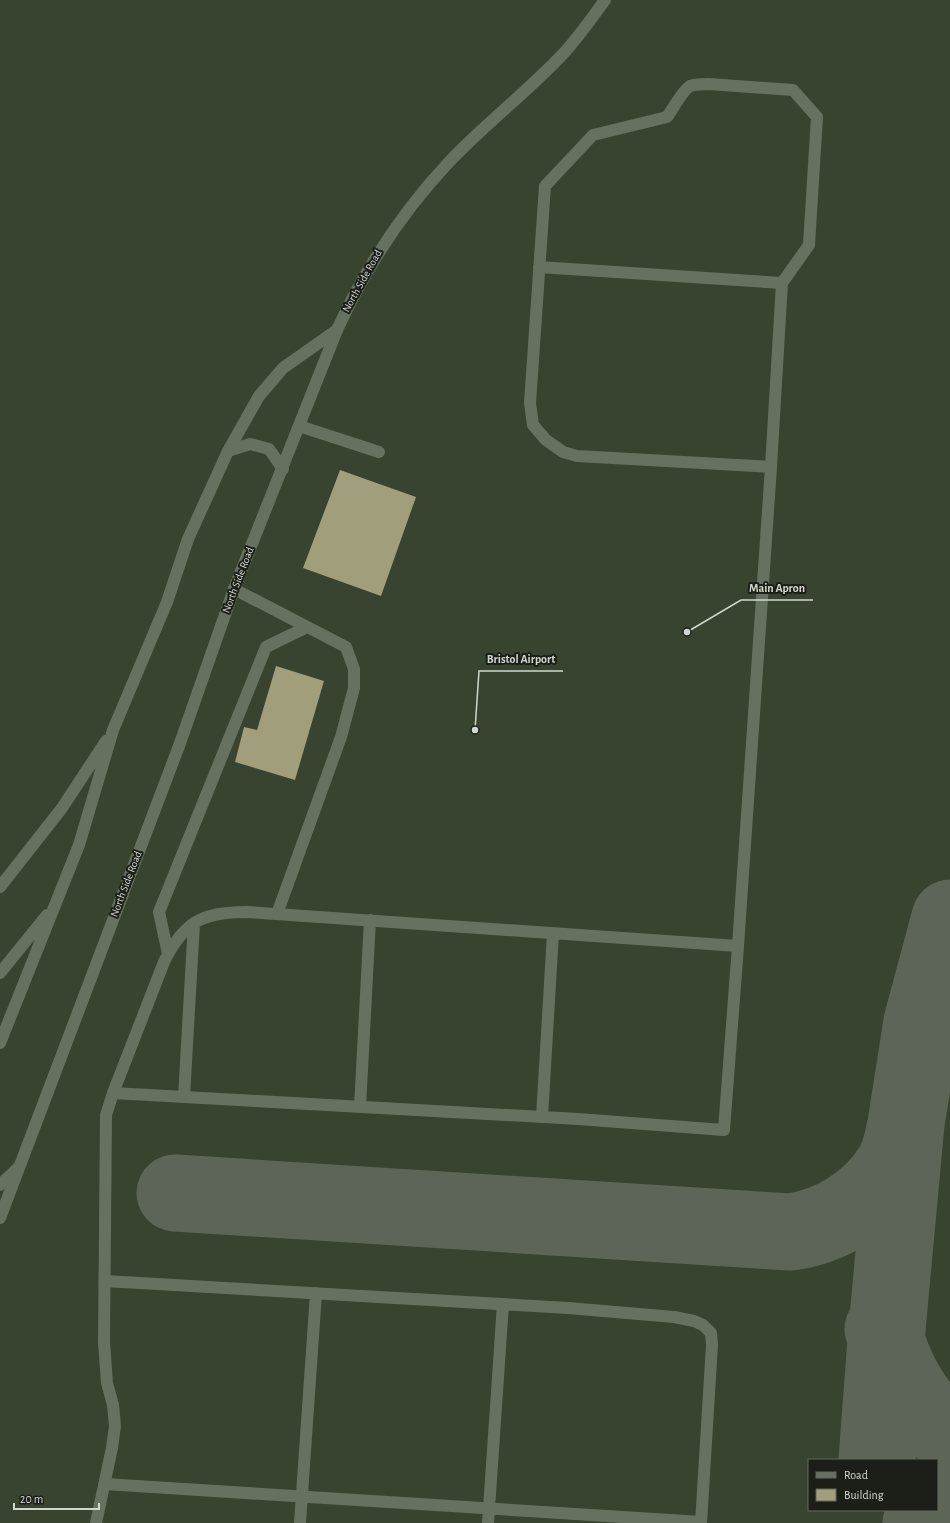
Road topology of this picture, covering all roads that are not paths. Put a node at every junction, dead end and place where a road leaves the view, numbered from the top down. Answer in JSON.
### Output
{"nodes":[{"id":1,"x":597,"y":0,"type":"edge"},
{"id":2,"x":605,"y":0,"type":"edge"},
{"id":3,"x":595,"y":14,"type":"junction"},
{"id":4,"x":539,"y":267,"type":"junction"},
{"id":5,"x":782,"y":283,"type":"junction"},
{"id":6,"x":337,"y":330,"type":"junction"},
{"id":7,"x":299,"y":426,"type":"junction"},
{"id":8,"x":228,"y":452,"type":"junction"},
{"id":9,"x":379,"y":452,"type":"dead end"},
{"id":10,"x":771,"y":467,"type":"junction"},
{"id":11,"x":283,"y":469,"type":"junction"},
{"id":12,"x":234,"y":589,"type":"junction"},
{"id":13,"x":307,"y":627,"type":"junction"},
{"id":14,"x":113,"y":730,"type":"junction"},
{"id":15,"x":0,"y":887,"type":"edge"},
{"id":16,"x":54,"y":907,"type":"junction"},
{"id":17,"x":277,"y":914,"type":"junction"},
{"id":18,"x":370,"y":920,"type":"junction"},
{"id":19,"x":194,"y":923,"type":"junction"},
{"id":20,"x":553,"y":933,"type":"junction"},
{"id":21,"x":738,"y":946,"type":"junction"},
{"id":22,"x":168,"y":954,"type":"junction"},
{"id":23,"x":0,"y":973,"type":"edge"},
{"id":24,"x":0,"y":1044,"type":"edge"},
{"id":25,"x":114,"y":1093,"type":"junction"},
{"id":26,"x":184,"y":1097,"type":"junction"},
{"id":27,"x":360,"y":1107,"type":"junction"},
{"id":28,"x":542,"y":1117,"type":"junction"},
{"id":29,"x":18,"y":1168,"type":"junction"},
{"id":30,"x":0,"y":1185,"type":"edge"},
{"id":31,"x":0,"y":1218,"type":"edge"},
{"id":32,"x":105,"y":1281,"type":"junction"},
{"id":33,"x":316,"y":1293,"type":"junction"},
{"id":34,"x":503,"y":1304,"type":"junction"},
{"id":35,"x":104,"y":1484,"type":"junction"},
{"id":36,"x":302,"y":1497,"type":"junction"},
{"id":37,"x":489,"y":1508,"type":"junction"},
{"id":38,"x":701,"y":1522,"type":"edge"},
{"id":39,"x":96,"y":1523,"type":"edge"},
{"id":40,"x":300,"y":1523,"type":"edge"},
{"id":41,"x":488,"y":1523,"type":"edge"}],
"edges":[{"from":1,"to":3,"type":"street"},
{"from":2,"to":3,"type":"street","name":"North Side Road"},
{"from":3,"to":6,"type":"street","name":"North Side Road"},
{"from":4,"to":5,"type":"street"},
{"from":4,"to":5,"type":"street"},
{"from":4,"to":10,"type":"street"},
{"from":5,"to":10,"type":"street"},
{"from":6,"to":7,"type":"street","name":"North Side Road"},
{"from":6,"to":8,"type":"street"},
{"from":7,"to":9,"type":"street"},
{"from":7,"to":11,"type":"street","name":"North Side Road"},
{"from":8,"to":11,"type":"street"},
{"from":8,"to":14,"type":"street"},
{"from":10,"to":21,"type":"street"},
{"from":11,"to":12,"type":"street","name":"North Side Road"},
{"from":12,"to":13,"type":"street"},
{"from":12,"to":29,"type":"street","name":"North Side Road"},
{"from":13,"to":17,"type":"street"},
{"from":13,"to":22,"type":"street"},
{"from":14,"to":15,"type":"street"},
{"from":14,"to":16,"type":"street"},
{"from":16,"to":23,"type":"street"},
{"from":16,"to":24,"type":"street"},
{"from":17,"to":18,"type":"street"},
{"from":17,"to":19,"type":"street"},
{"from":18,"to":20,"type":"street"},
{"from":18,"to":27,"type":"street"},
{"from":19,"to":22,"type":"street"},
{"from":19,"to":26,"type":"street"},
{"from":20,"to":21,"type":"street"},
{"from":20,"to":28,"type":"street"},
{"from":21,"to":28,"type":"street"},
{"from":22,"to":25,"type":"street"},
{"from":25,"to":26,"type":"street"},
{"from":25,"to":32,"type":"street"},
{"from":26,"to":27,"type":"street"},
{"from":27,"to":28,"type":"street"},
{"from":29,"to":30,"type":"street"},
{"from":29,"to":31,"type":"street","name":"North Side Road"},
{"from":32,"to":33,"type":"street"},
{"from":32,"to":35,"type":"street"},
{"from":33,"to":34,"type":"street"},
{"from":33,"to":36,"type":"street"},
{"from":34,"to":37,"type":"street"},
{"from":34,"to":38,"type":"street"},
{"from":35,"to":36,"type":"street"},
{"from":35,"to":39,"type":"street"},
{"from":36,"to":37,"type":"street"},
{"from":36,"to":40,"type":"street"},
{"from":37,"to":38,"type":"street"},
{"from":37,"to":41,"type":"street"}]}
